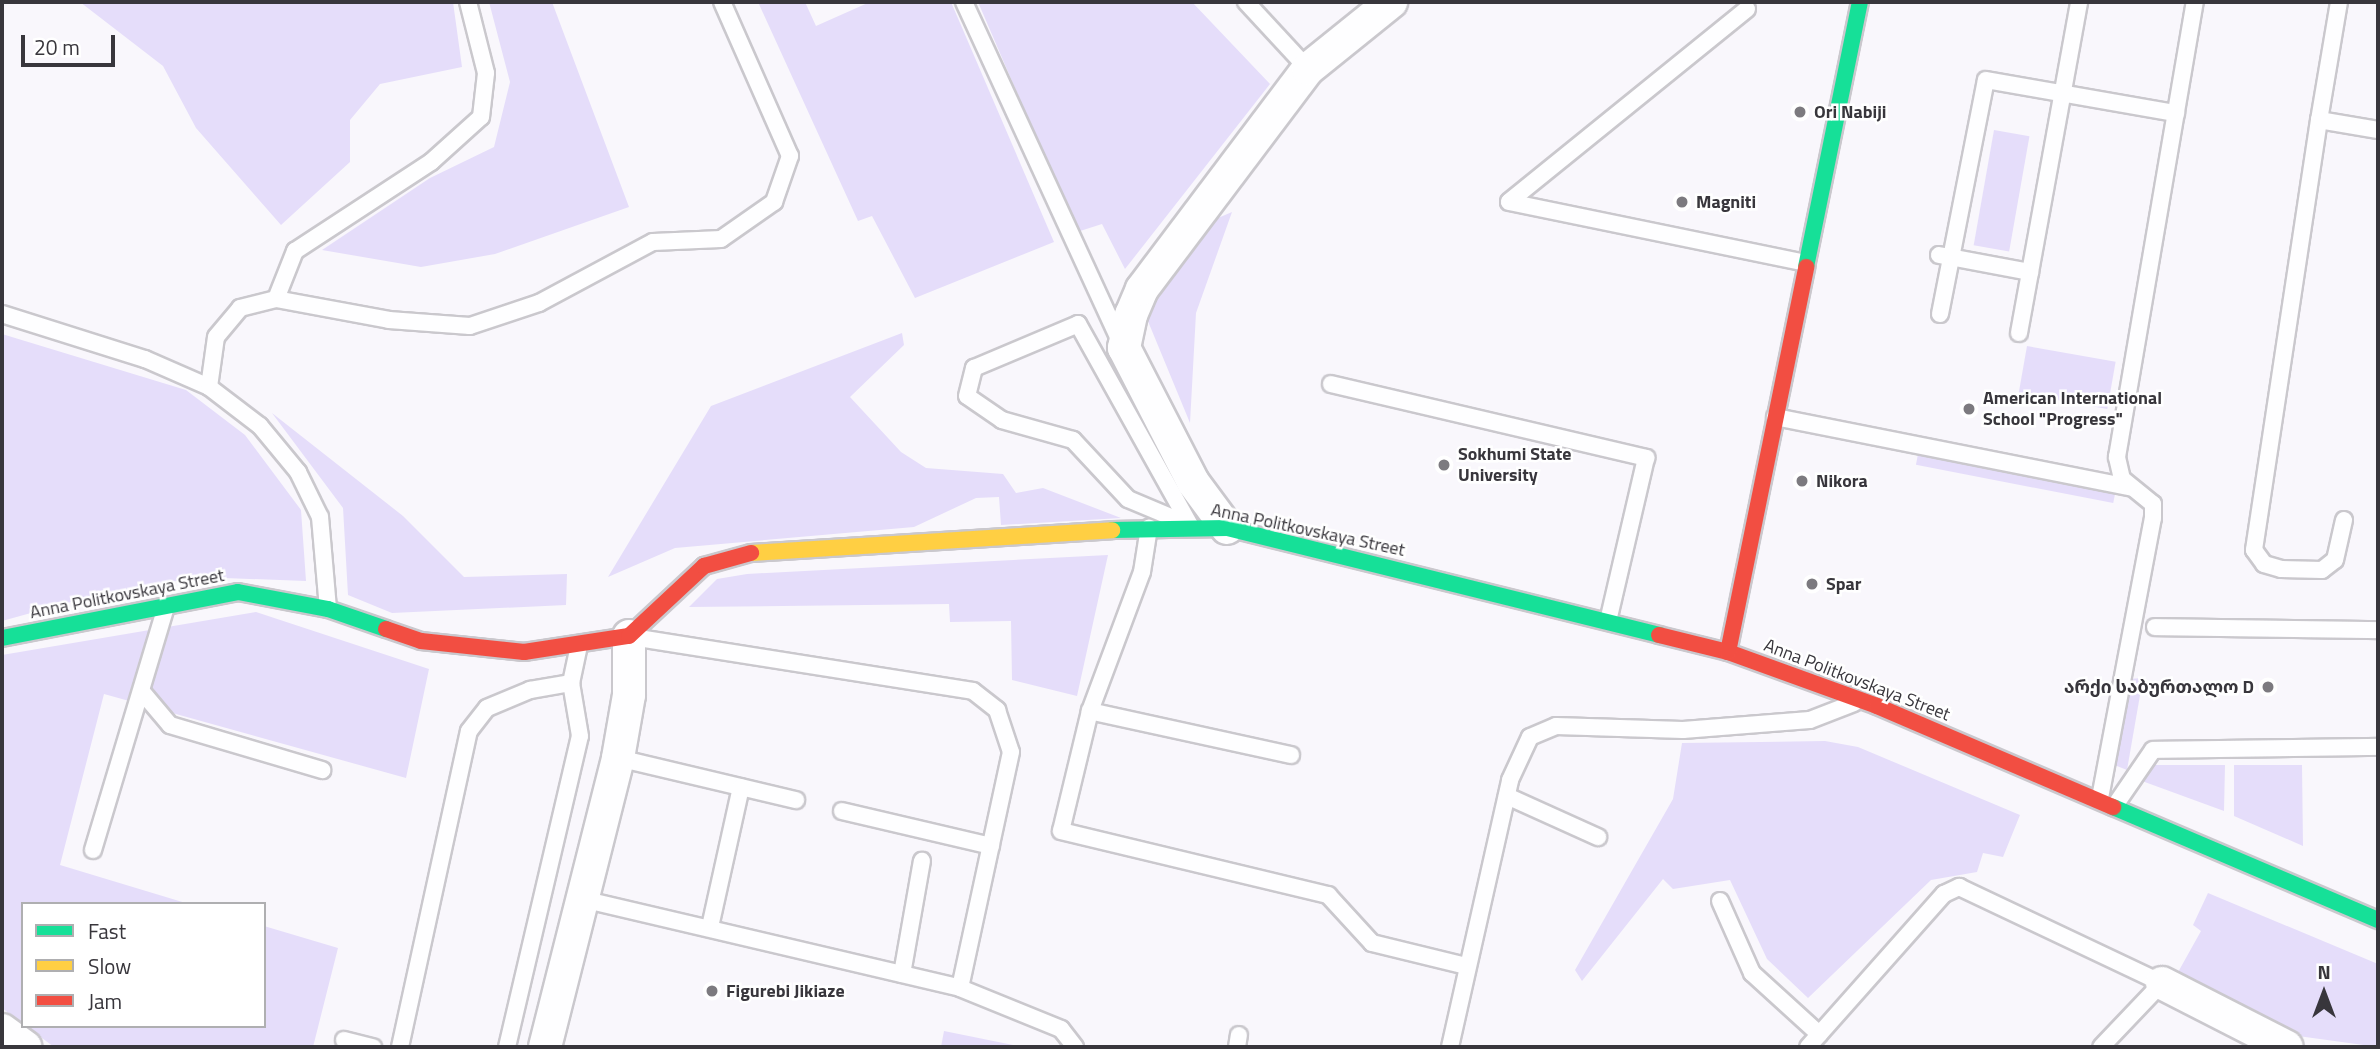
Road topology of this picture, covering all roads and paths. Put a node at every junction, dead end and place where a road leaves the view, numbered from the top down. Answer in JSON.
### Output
{"nodes":[{"id":1,"x":468,"y":2,"type":"edge"},
{"id":2,"x":722,"y":2,"type":"edge"},
{"id":3,"x":964,"y":2,"type":"edge"},
{"id":4,"x":1247,"y":2,"type":"edge"},
{"id":5,"x":1391,"y":2,"type":"edge"},
{"id":6,"x":1860,"y":2,"type":"edge"},
{"id":7,"x":2079,"y":2,"type":"edge"},
{"id":8,"x":2195,"y":2,"type":"edge"},
{"id":9,"x":2339,"y":2,"type":"edge"},
{"id":10,"x":1747,"y":9,"type":"dead end"},
{"id":11,"x":1308,"y":69,"type":"junction"},
{"id":12,"x":2062,"y":93,"type":"junction"},
{"id":13,"x":2176,"y":113,"type":"junction"},
{"id":14,"x":2319,"y":120,"type":"junction"},
{"id":15,"x":2378,"y":130,"type":"edge"},
{"id":16,"x":1946,"y":256,"type":"junction"},
{"id":17,"x":1805,"y":263,"type":"junction"},
{"id":18,"x":2030,"y":272,"type":"junction"},
{"id":19,"x":276,"y":299,"type":"junction"},
{"id":20,"x":2,"y":314,"type":"edge"},
{"id":21,"x":1940,"y":314,"type":"dead end"},
{"id":22,"x":2019,"y":333,"type":"dead end"},
{"id":23,"x":1124,"y":348,"type":"junction"},
{"id":24,"x":1331,"y":384,"type":"dead end"},
{"id":25,"x":209,"y":387,"type":"junction"},
{"id":26,"x":1774,"y":417,"type":"junction"},
{"id":27,"x":2133,"y":487,"type":"junction"},
{"id":28,"x":2344,"y":520,"type":"dead end"},
{"id":29,"x":1190,"y":525,"type":"junction"},
{"id":30,"x":1149,"y":528,"type":"junction"},
{"id":31,"x":1227,"y":528,"type":"junction"},
{"id":32,"x":166,"y":604,"type":"junction"},
{"id":33,"x":328,"y":609,"type":"junction"},
{"id":34,"x":1608,"y":621,"type":"junction"},
{"id":35,"x":2155,"y":627,"type":"dead end"},
{"id":36,"x":2378,"y":630,"type":"edge"},
{"id":37,"x":629,"y":636,"type":"junction"},
{"id":38,"x":2,"y":638,"type":"edge"},
{"id":39,"x":579,"y":646,"type":"junction"},
{"id":40,"x":1728,"y":652,"type":"junction"},
{"id":41,"x":571,"y":683,"type":"junction"},
{"id":42,"x":143,"y":693,"type":"junction"},
{"id":43,"x":1862,"y":700,"type":"junction"},
{"id":44,"x":1090,"y":711,"type":"junction"},
{"id":45,"x":2378,"y":747,"type":"edge"},
{"id":46,"x":1291,"y":755,"type":"dead end"},
{"id":47,"x":618,"y":758,"type":"junction"},
{"id":48,"x":322,"y":770,"type":"dead end"},
{"id":49,"x":741,"y":787,"type":"junction"},
{"id":50,"x":1507,"y":796,"type":"junction"},
{"id":51,"x":2100,"y":798,"type":"junction"},
{"id":52,"x":796,"y":800,"type":"dead end"},
{"id":53,"x":2116,"y":804,"type":"junction"},
{"id":54,"x":842,"y":811,"type":"dead end"},
{"id":55,"x":1598,"y":837,"type":"dead end"},
{"id":56,"x":991,"y":846,"type":"junction"},
{"id":57,"x":93,"y":850,"type":"dead end"},
{"id":58,"x":922,"y":861,"type":"dead end"},
{"id":59,"x":582,"y":899,"type":"junction"},
{"id":60,"x":1720,"y":901,"type":"dead end"},
{"id":61,"x":2378,"y":920,"type":"edge"},
{"id":62,"x":710,"y":927,"type":"junction"},
{"id":63,"x":1466,"y":966,"type":"junction"},
{"id":64,"x":902,"y":974,"type":"junction"},
{"id":65,"x":2162,"y":983,"type":"junction"},
{"id":66,"x":960,"y":988,"type":"junction"},
{"id":67,"x":2,"y":1030,"type":"edge"},
{"id":68,"x":1819,"y":1034,"type":"junction"},
{"id":69,"x":344,"y":1040,"type":"dead end"},
{"id":70,"x":25,"y":1047,"type":"edge"},
{"id":71,"x":373,"y":1047,"type":"edge"},
{"id":72,"x":400,"y":1047,"type":"edge"},
{"id":73,"x":507,"y":1047,"type":"edge"},
{"id":74,"x":545,"y":1047,"type":"edge"},
{"id":75,"x":1075,"y":1047,"type":"edge"},
{"id":76,"x":1450,"y":1047,"type":"edge"},
{"id":77,"x":1808,"y":1047,"type":"edge"},
{"id":78,"x":2101,"y":1047,"type":"edge"},
{"id":79,"x":2284,"y":1047,"type":"edge"}],
"edges":[{"from":1,"to":19,"type":"lane"},
{"from":2,"to":19,"type":"lane"},
{"from":3,"to":23,"type":"lane"},
{"from":4,"to":11,"type":"lane"},
{"from":5,"to":11,"type":"street"},
{"from":6,"to":17,"type":"street"},
{"from":7,"to":12,"type":"lane"},
{"from":8,"to":13,"type":"lane"},
{"from":9,"to":14,"type":"lane"},
{"from":10,"to":17,"type":"lane"},
{"from":11,"to":23,"type":"street"},
{"from":12,"to":13,"type":"lane"},
{"from":12,"to":16,"type":"lane"},
{"from":12,"to":18,"type":"lane"},
{"from":13,"to":27,"type":"lane"},
{"from":14,"to":15,"type":"lane"},
{"from":14,"to":28,"type":"lane"},
{"from":16,"to":18,"type":"lane"},
{"from":16,"to":21,"type":"lane"},
{"from":17,"to":26,"type":"street"},
{"from":18,"to":22,"type":"lane"},
{"from":19,"to":25,"type":"lane"},
{"from":20,"to":25,"type":"lane"},
{"from":23,"to":31,"type":"street"},
{"from":24,"to":34,"type":"lane"},
{"from":25,"to":33,"type":"lane"},
{"from":26,"to":27,"type":"lane"},
{"from":26,"to":40,"type":"street"},
{"from":27,"to":51,"type":"lane"},
{"from":29,"to":29,"type":"lane"},
{"from":29,"to":30,"type":"street","name":"Anna Politkovskaya Street"},
{"from":29,"to":31,"type":"street","name":"Anna Politkovskaya Street"},
{"from":30,"to":37,"type":"street","name":"Anna Politkovskaya Street"},
{"from":30,"to":44,"type":"lane"},
{"from":31,"to":34,"type":"street","name":"Anna Politkovskaya Street"},
{"from":32,"to":33,"type":"street","name":"Anna Politkovskaya Street"},
{"from":32,"to":38,"type":"street","name":"Anna Politkovskaya Street"},
{"from":32,"to":42,"type":"lane"},
{"from":33,"to":39,"type":"street","name":"Anna Politkovskaya Street"},
{"from":34,"to":40,"type":"street","name":"Anna Politkovskaya Street"},
{"from":35,"to":36,"type":"lane"},
{"from":37,"to":39,"type":"street","name":"Anna Politkovskaya Street"},
{"from":37,"to":47,"type":"street"},
{"from":37,"to":56,"type":"lane"},
{"from":39,"to":41,"type":"lane"},
{"from":40,"to":43,"type":"street","name":"Anna Politkovskaya Street"},
{"from":41,"to":72,"type":"lane"},
{"from":41,"to":73,"type":"lane"},
{"from":42,"to":48,"type":"lane"},
{"from":42,"to":57,"type":"lane"},
{"from":43,"to":50,"type":"lane"},
{"from":43,"to":51,"type":"street","name":"Anna Politkovskaya Street"},
{"from":44,"to":46,"type":"lane"},
{"from":44,"to":63,"type":"lane"},
{"from":45,"to":53,"type":"lane"},
{"from":47,"to":49,"type":"lane"},
{"from":47,"to":59,"type":"street"},
{"from":49,"to":52,"type":"lane"},
{"from":49,"to":62,"type":"lane"},
{"from":50,"to":55,"type":"lane"},
{"from":50,"to":63,"type":"lane"},
{"from":51,"to":53,"type":"street","name":"Anna Politkovskaya Street"},
{"from":53,"to":61,"type":"street","name":"Anna Politkovskaya Street"},
{"from":54,"to":56,"type":"lane"},
{"from":56,"to":66,"type":"lane"},
{"from":58,"to":64,"type":"lane"},
{"from":59,"to":62,"type":"lane"},
{"from":59,"to":74,"type":"street"},
{"from":60,"to":68,"type":"lane"},
{"from":62,"to":64,"type":"lane"},
{"from":63,"to":76,"type":"lane"},
{"from":64,"to":66,"type":"lane"},
{"from":65,"to":68,"type":"lane"},
{"from":65,"to":78,"type":"lane"},
{"from":65,"to":79,"type":"street"},
{"from":66,"to":75,"type":"lane"},
{"from":67,"to":70,"type":"street"},
{"from":68,"to":77,"type":"lane"},
{"from":69,"to":71,"type":"lane"}]}
